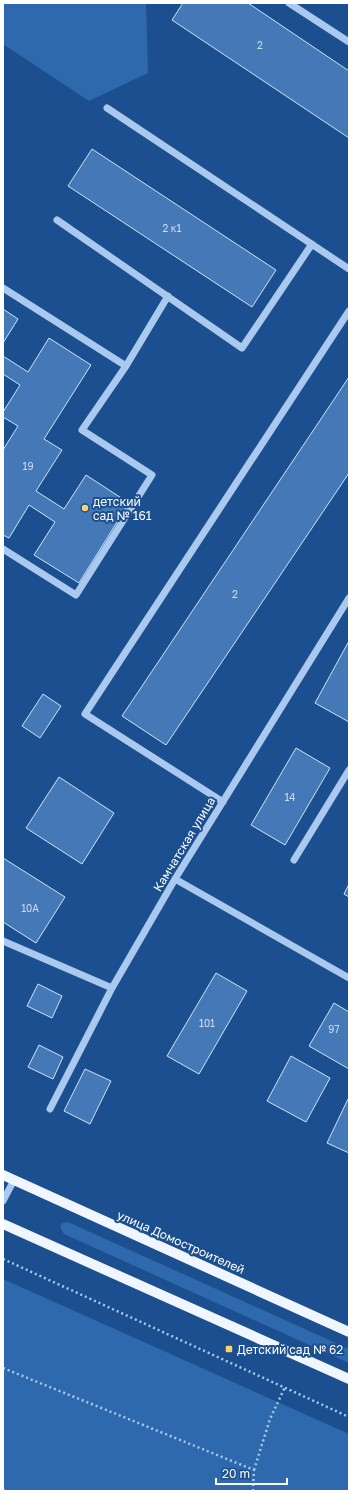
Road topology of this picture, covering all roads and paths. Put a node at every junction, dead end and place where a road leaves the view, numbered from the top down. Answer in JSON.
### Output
{"nodes":[{"id":1,"x":289,"y":3,"type":"edge"},
{"id":2,"x":349,"y":42,"type":"edge"},
{"id":3,"x":107,"y":108,"type":"dead end"},
{"id":4,"x":57,"y":220,"type":"dead end"},
{"id":5,"x":312,"y":244,"type":"junction"},
{"id":6,"x":349,"y":269,"type":"edge"},
{"id":7,"x":3,"y":288,"type":"edge"},
{"id":8,"x":168,"y":296,"type":"junction"},
{"id":9,"x":349,"y":311,"type":"edge"},
{"id":10,"x":126,"y":366,"type":"junction"},
{"id":11,"x":3,"y":549,"type":"edge"},
{"id":12,"x":349,"y":598,"type":"edge"},
{"id":13,"x":349,"y":770,"type":"edge"},
{"id":14,"x":223,"y":802,"type":"junction"},
{"id":15,"x":294,"y":860,"type":"dead end"},
{"id":16,"x":175,"y":879,"type":"junction"},
{"id":17,"x":3,"y":941,"type":"edge"},
{"id":18,"x":349,"y":978,"type":"edge"},
{"id":19,"x":112,"y":988,"type":"junction"},
{"id":20,"x":50,"y":1109,"type":"dead end"},
{"id":21,"x":3,"y":1175,"type":"edge"},
{"id":22,"x":14,"y":1180,"type":"junction"},
{"id":23,"x":3,"y":1201,"type":"edge"},
{"id":24,"x":3,"y":1224,"type":"edge"},
{"id":25,"x":3,"y":1259,"type":"edge"},
{"id":26,"x":349,"y":1332,"type":"edge"},
{"id":27,"x":3,"y":1368,"type":"edge"},
{"id":28,"x":349,"y":1379,"type":"edge"},
{"id":29,"x":285,"y":1388,"type":"junction"},
{"id":30,"x":349,"y":1416,"type":"edge"},
{"id":31,"x":254,"y":1470,"type":"junction"},
{"id":32,"x":253,"y":1491,"type":"edge"}],
"edges":[{"from":1,"to":2,"type":"street"},
{"from":3,"to":5,"type":"street"},
{"from":4,"to":8,"type":"street"},
{"from":5,"to":6,"type":"street"},
{"from":5,"to":8,"type":"street"},
{"from":7,"to":10,"type":"street"},
{"from":8,"to":10,"type":"street"},
{"from":9,"to":14,"type":"street"},
{"from":10,"to":11,"type":"street"},
{"from":12,"to":14,"type":"street","name":"Камчатская улица"},
{"from":13,"to":15,"type":"street"},
{"from":14,"to":16,"type":"street","name":"Камчатская улица"},
{"from":16,"to":18,"type":"street"},
{"from":16,"to":19,"type":"street","name":"Камчатская улица"},
{"from":17,"to":19,"type":"street"},
{"from":19,"to":20,"type":"street","name":"Камчатская улица"},
{"from":21,"to":22,"type":"main road","name":"улица Домостроителей"},
{"from":22,"to":23,"type":"street"},
{"from":22,"to":26,"type":"main road","name":"улица Домостроителей"},
{"from":24,"to":28,"type":"main road"},
{"from":25,"to":29,"type":"path"},
{"from":27,"to":31,"type":"path"},
{"from":29,"to":30,"type":"path"},
{"from":29,"to":31,"type":"path"},
{"from":31,"to":32,"type":"path"}]}
